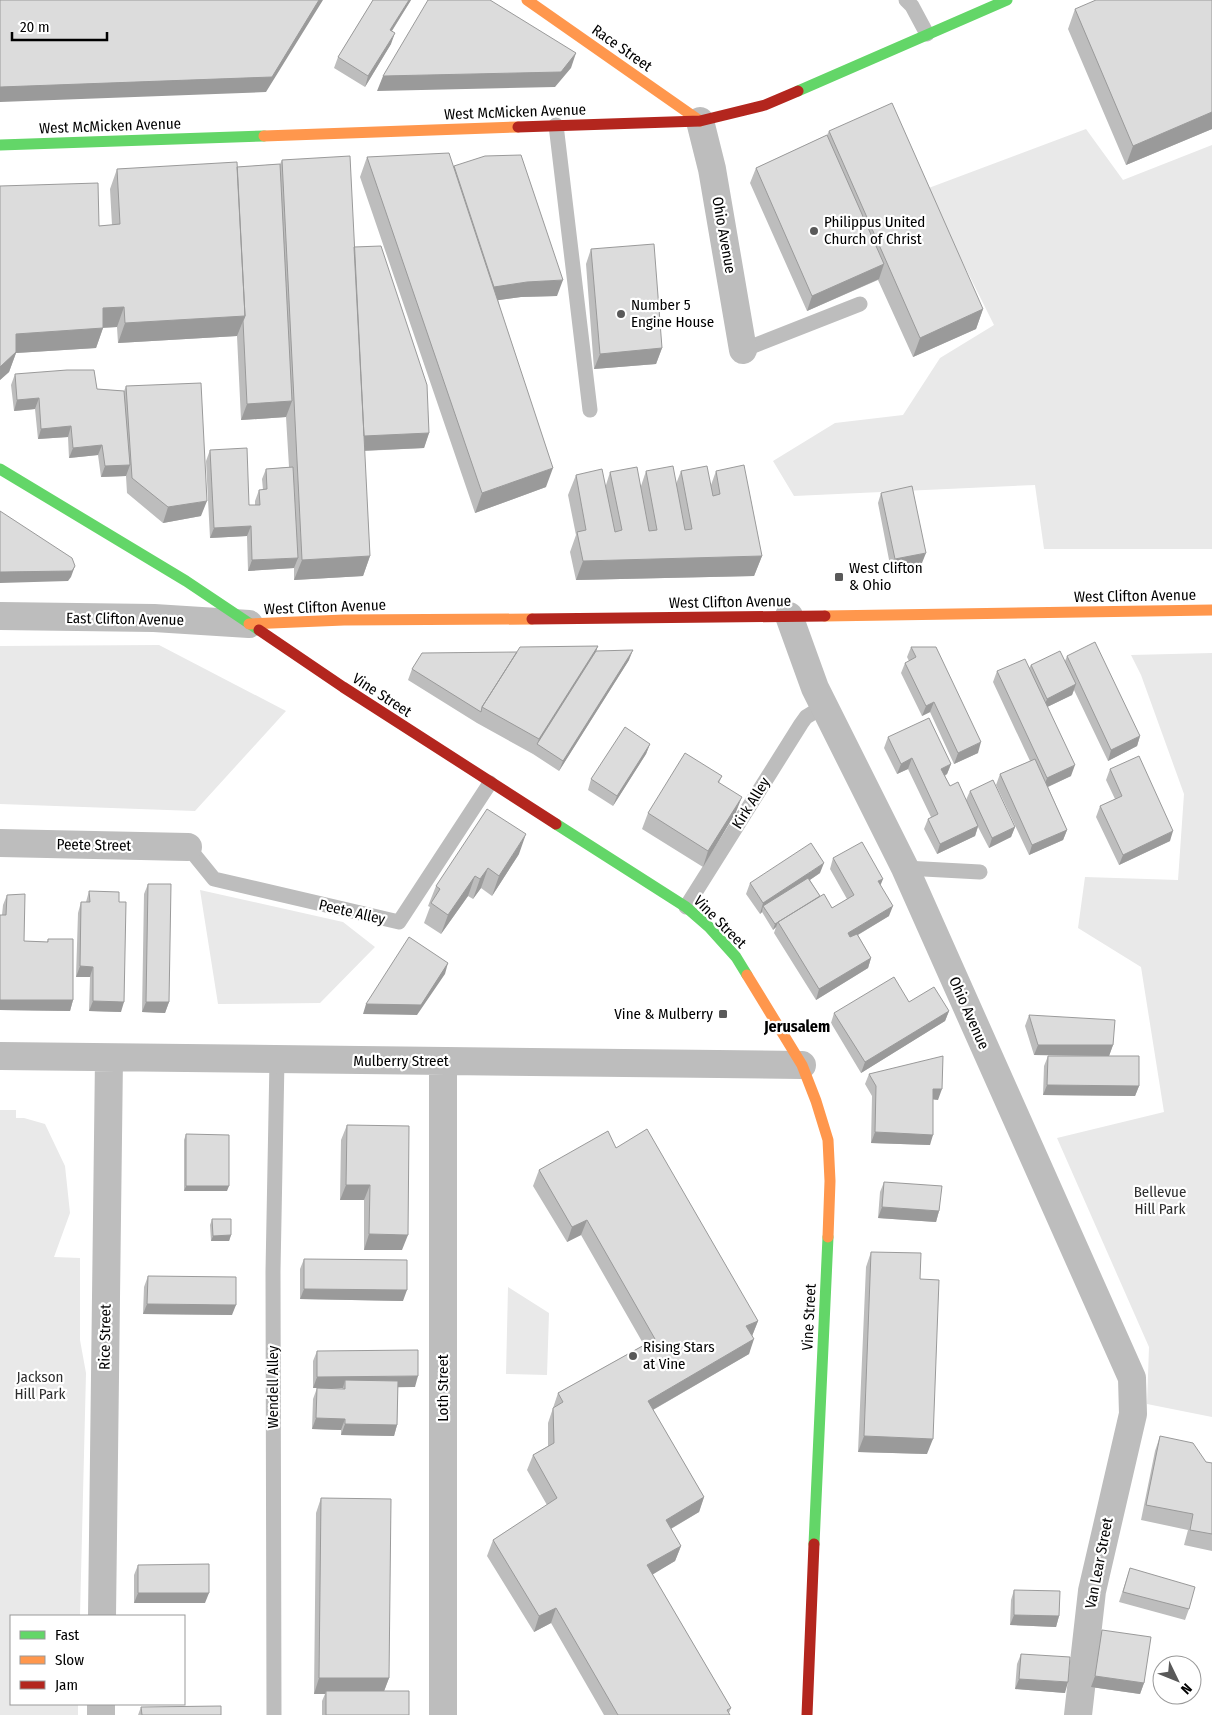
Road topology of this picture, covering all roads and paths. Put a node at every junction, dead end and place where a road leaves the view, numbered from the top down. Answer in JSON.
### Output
{"nodes":[{"id":1,"x":527,"y":0,"type":"edge"},
{"id":2,"x":906,"y":0,"type":"edge"},
{"id":3,"x":1008,"y":0,"type":"edge"},
{"id":4,"x":984,"y":5,"type":"edge"},
{"id":5,"x":927,"y":34,"type":"junction"},
{"id":6,"x":700,"y":121,"type":"junction"},
{"id":7,"x":556,"y":125,"type":"junction"},
{"id":8,"x":0,"y":145,"type":"edge"},
{"id":9,"x":860,"y":304,"type":"dead end"},
{"id":10,"x":744,"y":350,"type":"joint"},
{"id":11,"x":590,"y":410,"type":"dead end"},
{"id":12,"x":0,"y":469,"type":"edge"},
{"id":13,"x":1212,"y":610,"type":"edge"},
{"id":14,"x":0,"y":616,"type":"edge"},
{"id":15,"x":789,"y":616,"type":"junction"},
{"id":16,"x":249,"y":624,"type":"junction"},
{"id":17,"x":824,"y":706,"type":"junction"},
{"id":18,"x":490,"y":783,"type":"junction"},
{"id":19,"x":0,"y":843,"type":"edge"},
{"id":20,"x":188,"y":847,"type":"joint"},
{"id":21,"x":905,"y":868,"type":"junction"},
{"id":22,"x":980,"y":872,"type":"dead end"},
{"id":23,"x":686,"y":907,"type":"junction"},
{"id":24,"x":0,"y":1056,"type":"edge"},
{"id":25,"x":109,"y":1058,"type":"junction"},
{"id":26,"x":277,"y":1060,"type":"junction"},
{"id":27,"x":443,"y":1062,"type":"junction"},
{"id":28,"x":802,"y":1065,"type":"junction"},
{"id":29,"x":1133,"y":1414,"type":"joint"},
{"id":30,"x":102,"y":1615,"type":"edge"},
{"id":31,"x":274,"y":1715,"type":"edge"},
{"id":32,"x":443,"y":1715,"type":"edge"},
{"id":33,"x":807,"y":1715,"type":"edge"},
{"id":34,"x":1078,"y":1715,"type":"edge"}],
"edges":[{"from":1,"to":6,"type":"main road","name":"Race Street"},
{"from":2,"to":5,"type":"lane"},
{"from":3,"to":4,"type":"main road","name":"West McMicken Avenue"},
{"from":4,"to":5,"type":"main road","name":"West McMicken Avenue"},
{"from":5,"to":6,"type":"main road","name":"West McMicken Avenue"},
{"from":6,"to":7,"type":"main road","name":"West McMicken Avenue"},
{"from":6,"to":10,"type":"street","name":"Ohio Avenue"},
{"from":7,"to":8,"type":"main road","name":"West McMicken Avenue"},
{"from":7,"to":11,"type":"lane"},
{"from":9,"to":10,"type":"lane"},
{"from":12,"to":16,"type":"main road","name":"Vine Street"},
{"from":13,"to":15,"type":"main road","name":"West Clifton Avenue"},
{"from":14,"to":16,"type":"street","name":"East Clifton Avenue"},
{"from":15,"to":16,"type":"main road","name":"West Clifton Avenue"},
{"from":15,"to":17,"type":"street","name":"Ohio Avenue"},
{"from":16,"to":18,"type":"main road","name":"Vine Street"},
{"from":17,"to":21,"type":"street","name":"Ohio Avenue"},
{"from":17,"to":23,"type":"lane","name":"Kirk Alley"},
{"from":18,"to":20,"type":"lane","name":"Peete Alley"},
{"from":18,"to":23,"type":"main road","name":"Vine Street"},
{"from":19,"to":20,"type":"street","name":"Peete Street"},
{"from":21,"to":22,"type":"lane"},
{"from":21,"to":29,"type":"street","name":"Ohio Avenue"},
{"from":23,"to":28,"type":"main road","name":"Vine Street"},
{"from":24,"to":25,"type":"street","name":"Mulberry Street"},
{"from":25,"to":26,"type":"street","name":"Mulberry Street"},
{"from":25,"to":30,"type":"street","name":"Rice Street"},
{"from":26,"to":27,"type":"street","name":"Mulberry Street"},
{"from":26,"to":31,"type":"lane","name":"Wendell Alley"},
{"from":27,"to":28,"type":"street","name":"Mulberry Street"},
{"from":27,"to":32,"type":"street","name":"Loth Street"},
{"from":28,"to":33,"type":"main road","name":"Vine Street"},
{"from":29,"to":34,"type":"street","name":"Van Lear Street"}]}
